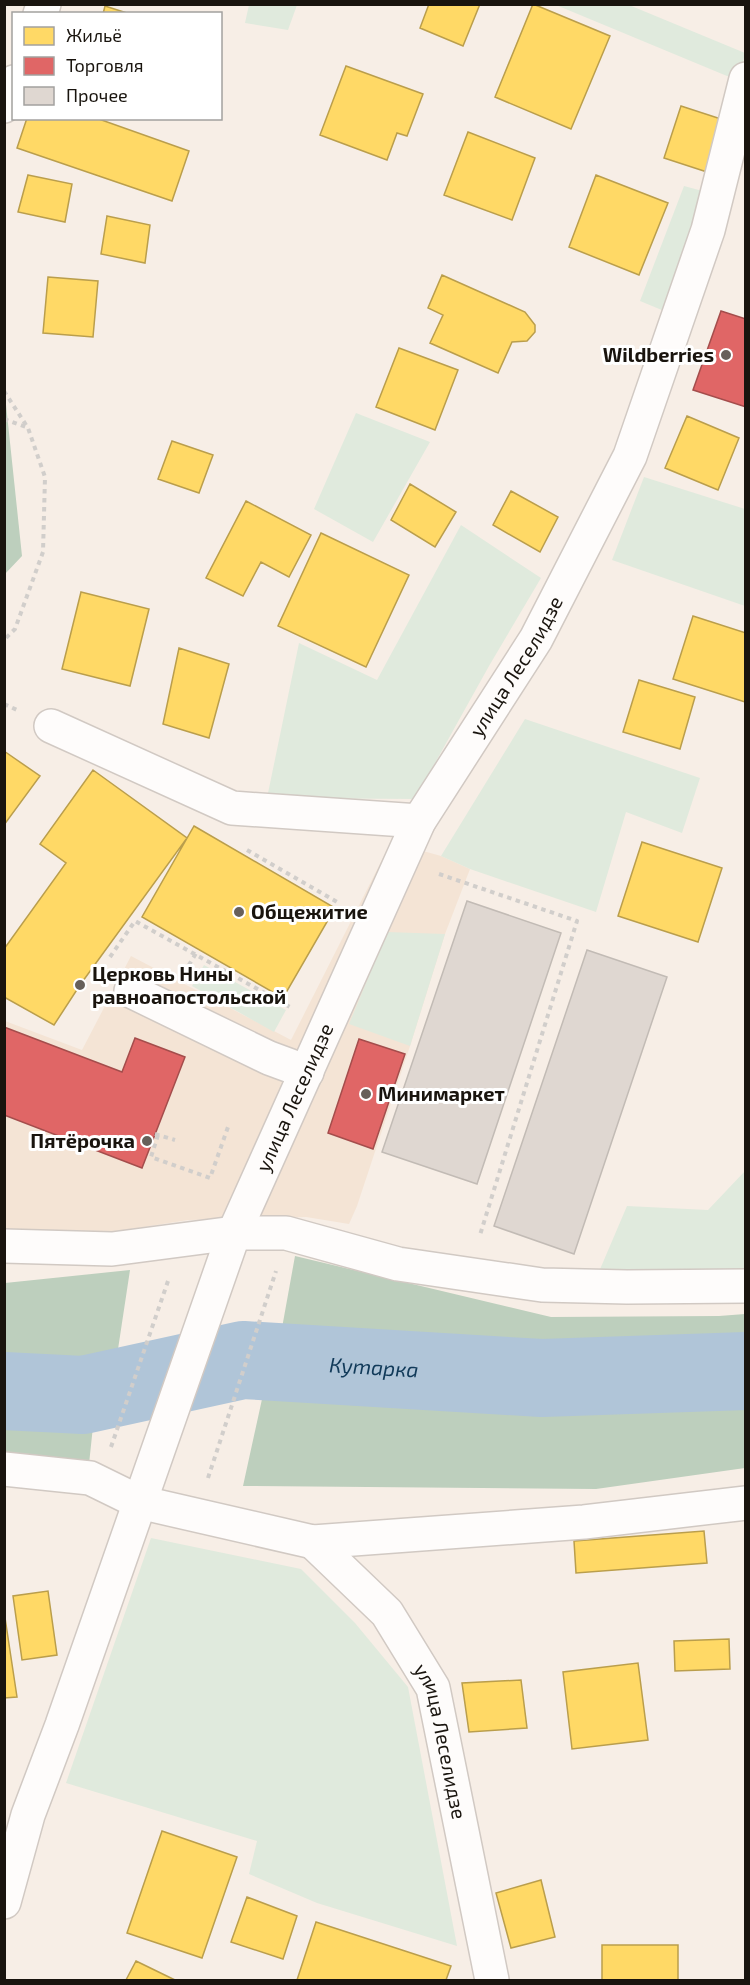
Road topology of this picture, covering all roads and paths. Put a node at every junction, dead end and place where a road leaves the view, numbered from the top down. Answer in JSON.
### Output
{"nodes":[{"id":1,"x":746,"y":79,"type":"edge"},
{"id":2,"x":12,"y":87,"type":"edge"},
{"id":3,"x":4,"y":106,"type":"edge"},
{"id":4,"x":4,"y":390,"type":"edge"},
{"id":5,"x":4,"y":419,"type":"edge"},
{"id":6,"x":28,"y":428,"type":"junction"},
{"id":7,"x":4,"y":640,"type":"edge"},
{"id":8,"x":51,"y":726,"type":"dead end"},
{"id":9,"x":419,"y":821,"type":"junction"},
{"id":10,"x":243,"y":848,"type":"dead end"},
{"id":11,"x":401,"y":862,"type":"junction"},
{"id":12,"x":345,"y":906,"type":"dead end"},
{"id":13,"x":198,"y":950,"type":"dead end"},
{"id":14,"x":194,"y":955,"type":"junction"},
{"id":15,"x":106,"y":963,"type":"dead end"},
{"id":16,"x":181,"y":979,"type":"dead end"},
{"id":17,"x":131,"y":991,"type":"dead end"},
{"id":18,"x":295,"y":998,"type":"dead end"},
{"id":19,"x":307,"y":1072,"type":"junction"},
{"id":20,"x":228,"y":1126,"type":"dead end"},
{"id":21,"x":175,"y":1140,"type":"dead end"},
{"id":22,"x":234,"y":1233,"type":"junction"},
{"id":23,"x":4,"y":1246,"type":"edge"},
{"id":24,"x":465,"y":1273,"type":"junction"},
{"id":25,"x":169,"y":1278,"type":"dead end"},
{"id":26,"x":274,"y":1280,"type":"dead end"},
{"id":27,"x":746,"y":1286,"type":"edge"},
{"id":28,"x":109,"y":1454,"type":"dead end"},
{"id":29,"x":4,"y":1469,"type":"edge"},
{"id":30,"x":210,"y":1474,"type":"dead end"},
{"id":31,"x":139,"y":1502,"type":"junction"},
{"id":32,"x":746,"y":1503,"type":"edge"},
{"id":33,"x":313,"y":1542,"type":"junction"},
{"id":34,"x":4,"y":1902,"type":"edge"},
{"id":35,"x":492,"y":1980,"type":"edge"}],
"edges":[{"from":1,"to":9,"type":"street","name":"улица Леселидзе"},
{"from":2,"to":3,"type":"street"},
{"from":4,"to":6,"type":"path"},
{"from":5,"to":6,"type":"path"},
{"from":6,"to":7,"type":"path"},
{"from":8,"to":9,"type":"street"},
{"from":9,"to":11,"type":"street","name":"улица Леселидзе"},
{"from":10,"to":12,"type":"path"},
{"from":11,"to":19,"type":"street","name":"улица Леселидзе"},
{"from":11,"to":24,"type":"path"},
{"from":13,"to":14,"type":"path"},
{"from":14,"to":15,"type":"path"},
{"from":14,"to":16,"type":"path"},
{"from":14,"to":18,"type":"path"},
{"from":17,"to":19,"type":"street"},
{"from":19,"to":22,"type":"street","name":"улица Леселидзе"},
{"from":20,"to":21,"type":"path"},
{"from":22,"to":23,"type":"street"},
{"from":22,"to":24,"type":"street"},
{"from":22,"to":31,"type":"street","name":"улица Леселидзе"},
{"from":24,"to":27,"type":"street"},
{"from":25,"to":28,"type":"path"},
{"from":26,"to":30,"type":"path"},
{"from":29,"to":31,"type":"street"},
{"from":31,"to":33,"type":"street"},
{"from":31,"to":34,"type":"street"},
{"from":32,"to":33,"type":"street"},
{"from":33,"to":35,"type":"street","name":"улица Леселидзе"}]}
